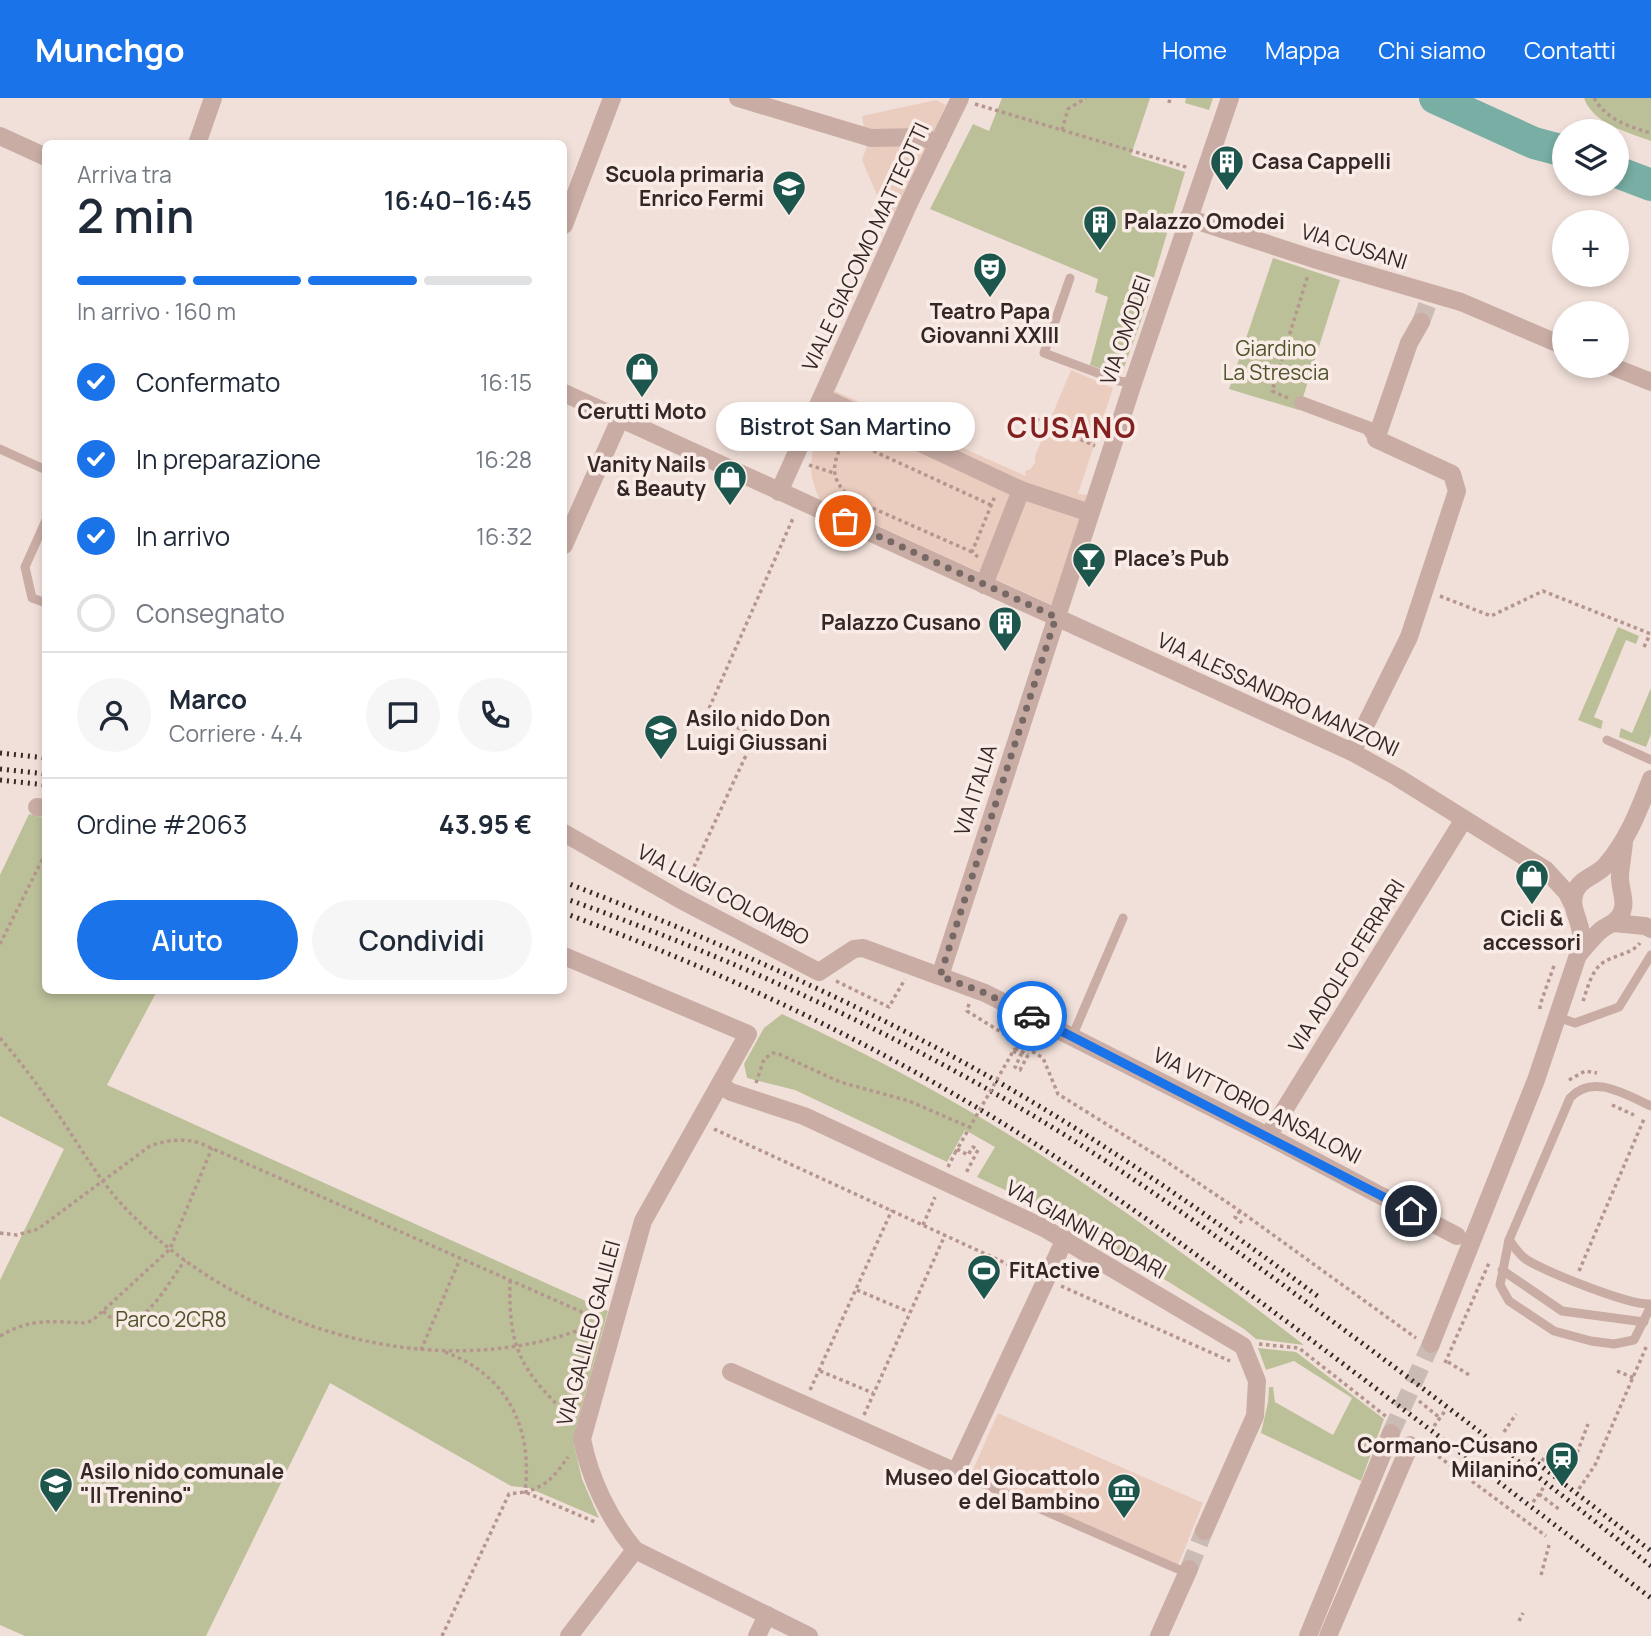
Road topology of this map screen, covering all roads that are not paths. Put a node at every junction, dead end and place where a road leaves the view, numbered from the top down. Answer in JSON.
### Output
{"nodes":[{"id":1,"x":213,"y":98,"type":"edge"},
{"id":2,"x":612,"y":98,"type":"edge"},
{"id":3,"x":738,"y":98,"type":"edge"},
{"id":4,"x":1230,"y":98,"type":"edge"},
{"id":5,"x":960,"y":99,"type":"edge"},
{"id":6,"x":0,"y":136,"type":"edge"},
{"id":7,"x":198,"y":140,"type":"edge"},
{"id":8,"x":938,"y":144,"type":"junction"},
{"id":9,"x":42,"y":155,"type":"edge"},
{"id":10,"x":567,"y":217,"type":"edge"},
{"id":11,"x":1188,"y":218,"type":"junction"},
{"id":12,"x":1070,"y":278,"type":"dead end"},
{"id":13,"x":1420,"y":322,"type":"tunnel mouth"},
{"id":14,"x":1552,"y":341,"type":"edge"},
{"id":15,"x":1629,"y":373,"type":"edge"},
{"id":16,"x":1651,"y":382,"type":"edge"},
{"id":17,"x":1133,"y":383,"type":"junction"},
{"id":18,"x":567,"y":394,"type":"edge"},
{"id":19,"x":822,"y":397,"type":"junction"},
{"id":20,"x":1301,"y":403,"type":"road end"},
{"id":21,"x":620,"y":419,"type":"junction"},
{"id":22,"x":1376,"y":439,"type":"junction"},
{"id":23,"x":0,"y":449,"type":"edge"},
{"id":24,"x":42,"y":468,"type":"edge"},
{"id":25,"x":1021,"y":490,"type":"junction"},
{"id":26,"x":779,"y":492,"type":"junction"},
{"id":27,"x":1090,"y":513,"type":"junction"},
{"id":28,"x":42,"y":529,"type":"edge"},
{"id":29,"x":567,"y":538,"type":"edge"},
{"id":30,"x":984,"y":584,"type":"junction"},
{"id":31,"x":42,"y":602,"type":"edge"},
{"id":32,"x":1056,"y":617,"type":"junction"},
{"id":33,"x":1607,"y":740,"type":"dead end"},
{"id":34,"x":1352,"y":752,"type":"junction"},
{"id":35,"x":1651,"y":760,"type":"edge"},
{"id":36,"x":1651,"y":779,"type":"edge"},
{"id":37,"x":1464,"y":819,"type":"junction"},
{"id":38,"x":567,"y":835,"type":"edge"},
{"id":39,"x":1624,"y":842,"type":"junction"},
{"id":40,"x":1546,"y":870,"type":"junction"},
{"id":41,"x":1591,"y":877,"type":"junction"},
{"id":42,"x":1622,"y":892,"type":"junction"},
{"id":43,"x":1575,"y":910,"type":"junction"},
{"id":44,"x":1123,"y":918,"type":"dead end"},
{"id":45,"x":1608,"y":925,"type":"junction"},
{"id":46,"x":1649,"y":928,"type":"edge"},
{"id":47,"x":1651,"y":955,"type":"edge"},
{"id":48,"x":1578,"y":956,"type":"junction"},
{"id":49,"x":567,"y":957,"type":"edge"},
{"id":50,"x":940,"y":976,"type":"junction"},
{"id":51,"x":1557,"y":1017,"type":"junction"},
{"id":52,"x":1072,"y":1037,"type":"junction"},
{"id":53,"x":720,"y":1085,"type":"junction"},
{"id":54,"x":1651,"y":1106,"type":"edge"},
{"id":55,"x":1268,"y":1136,"type":"junction"},
{"id":56,"x":1457,"y":1236,"type":"dead end"},
{"id":57,"x":1065,"y":1239,"type":"junction"},
{"id":58,"x":1509,"y":1240,"type":"junction"},
{"id":59,"x":1502,"y":1270,"type":"junction"},
{"id":60,"x":1651,"y":1305,"type":"edge"},
{"id":61,"x":1644,"y":1322,"type":"junction"},
{"id":62,"x":1423,"y":1341,"type":"tunnel mouth"},
{"id":63,"x":731,"y":1372,"type":"dead end"},
{"id":64,"x":1391,"y":1433,"type":"tunnel mouth"},
{"id":65,"x":1410,"y":1445,"type":"tunnel mouth"},
{"id":66,"x":956,"y":1472,"type":"junction"},
{"id":67,"x":1204,"y":1531,"type":"tunnel mouth"},
{"id":68,"x":635,"y":1550,"type":"junction"},
{"id":69,"x":1188,"y":1571,"type":"joint"},
{"id":70,"x":767,"y":1615,"type":"junction"},
{"id":71,"x":569,"y":1636,"type":"edge"},
{"id":72,"x":757,"y":1636,"type":"edge"},
{"id":73,"x":809,"y":1636,"type":"edge"},
{"id":74,"x":1159,"y":1636,"type":"edge"},
{"id":75,"x":1308,"y":1636,"type":"edge"},
{"id":76,"x":1328,"y":1636,"type":"edge"}],
"edges":[{"from":1,"to":7,"type":"street"},
{"from":2,"to":10,"type":"street"},
{"from":3,"to":8,"type":"street"},
{"from":4,"to":11,"type":"street","name":"VIA OMODEI"},
{"from":5,"to":8,"type":"street","name":"VIALE GIACOMO MATTEOTTI"},
{"from":6,"to":9,"type":"street"},
{"from":8,"to":19,"type":"street","name":"VIALE GIACOMO MATTEOTTI"},
{"from":11,"to":14,"type":"street","name":"VIA CUSANI"},
{"from":11,"to":17,"type":"street","name":"VIA OMODEI"},
{"from":12,"to":17,"type":"lane"},
{"from":13,"to":22,"type":"street"},
{"from":15,"to":16,"type":"street"},
{"from":17,"to":27,"type":"street","name":"VIA OMODEI"},
{"from":18,"to":21,"type":"street","name":"VIA ALESSANDRO MANZONI"},
{"from":19,"to":25,"type":"street"},
{"from":19,"to":26,"type":"street","name":"VIALE GIACOMO MATTEOTTI"},
{"from":20,"to":22,"type":"street"},
{"from":21,"to":26,"type":"street","name":"VIA ALESSANDRO MANZONI"},
{"from":21,"to":29,"type":"street"},
{"from":22,"to":34,"type":"street"},
{"from":23,"to":24,"type":"lane"},
{"from":25,"to":27,"type":"street"},
{"from":25,"to":30,"type":"street"},
{"from":26,"to":30,"type":"street","name":"VIA ALESSANDRO MANZONI"},
{"from":27,"to":32,"type":"street","name":"VIA OMODEI"},
{"from":28,"to":31,"type":"lane"},
{"from":30,"to":32,"type":"street","name":"VIA ALESSANDRO MANZONI"},
{"from":32,"to":34,"type":"street","name":"VIA ALESSANDRO MANZONI"},
{"from":32,"to":50,"type":"street","name":"VIA ITALIA"},
{"from":33,"to":35,"type":"lane"},
{"from":34,"to":37,"type":"street","name":"VIA ALESSANDRO MANZONI"},
{"from":36,"to":39,"type":"street"},
{"from":37,"to":40,"type":"street","name":"VIA ALESSANDRO MANZONI"},
{"from":37,"to":55,"type":"street","name":"VIA ADOLFO FERRARI"},
{"from":38,"to":50,"type":"street","name":"VIA LUIGI COLOMBO"},
{"from":39,"to":41,"type":"street"},
{"from":39,"to":42,"type":"street"},
{"from":40,"to":41,"type":"street","name":"VIA ALESSANDRO MANZONI"},
{"from":40,"to":43,"type":"street","name":"VIA ALESSANDRO MANZONI"},
{"from":41,"to":42,"type":"street"},
{"from":41,"to":43,"type":"street"},
{"from":42,"to":45,"type":"street"},
{"from":42,"to":46,"type":"street"},
{"from":43,"to":45,"type":"street"},
{"from":43,"to":48,"type":"street"},
{"from":44,"to":52,"type":"lane"},
{"from":45,"to":46,"type":"street"},
{"from":45,"to":48,"type":"street"},
{"from":47,"to":51,"type":"lane"},
{"from":48,"to":51,"type":"street"},
{"from":49,"to":53,"type":"street","name":"VIA GALILEO GALILEI"},
{"from":50,"to":52,"type":"street","name":"VIA VITTORIO ANSALONI"},
{"from":51,"to":62,"type":"street"},
{"from":52,"to":55,"type":"street","name":"VIA VITTORIO ANSALONI"},
{"from":53,"to":57,"type":"street","name":"VIA GIANNI RODARI"},
{"from":53,"to":68,"type":"street","name":"VIA GALILEO GALILEI"},
{"from":54,"to":58,"type":"lane"},
{"from":55,"to":56,"type":"street","name":"VIA VITTORIO ANSALONI"},
{"from":57,"to":66,"type":"street"},
{"from":57,"to":67,"type":"street","name":"VIA GIANNI RODARI"},
{"from":58,"to":59,"type":"lane"},
{"from":58,"to":60,"type":"lane"},
{"from":59,"to":61,"type":"lane"},
{"from":59,"to":61,"type":"lane"},
{"from":60,"to":61,"type":"lane"},
{"from":63,"to":66,"type":"street"},
{"from":64,"to":75,"type":"street"},
{"from":65,"to":76,"type":"street"},
{"from":66,"to":69,"type":"lane"},
{"from":68,"to":70,"type":"street"},
{"from":68,"to":71,"type":"street"},
{"from":69,"to":74,"type":"street"},
{"from":70,"to":72,"type":"street"},
{"from":70,"to":73,"type":"street"}]}
